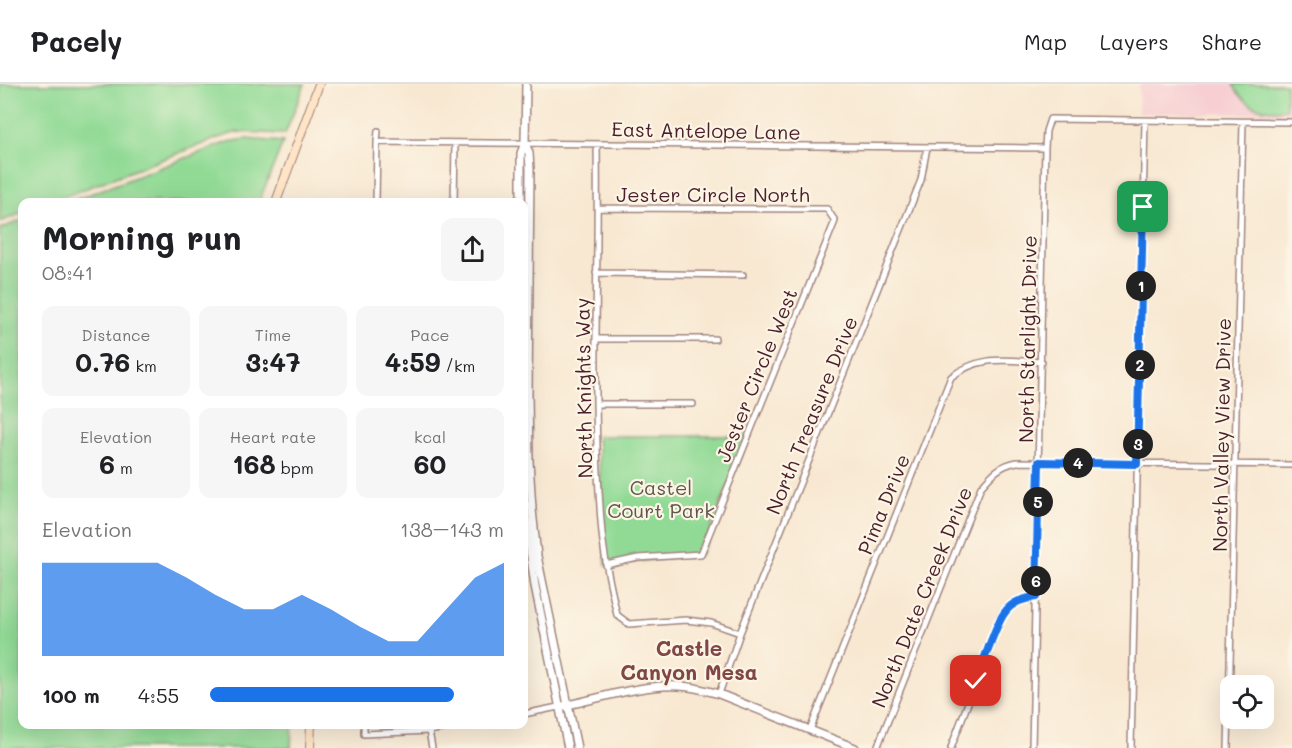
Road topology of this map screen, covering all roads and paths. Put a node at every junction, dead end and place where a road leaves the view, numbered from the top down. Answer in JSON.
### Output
{"nodes":[{"id":1,"x":319,"y":84,"type":"edge"},
{"id":2,"x":526,"y":84,"type":"edge"},
{"id":3,"x":1145,"y":121,"type":"junction"},
{"id":4,"x":1242,"y":122,"type":"junction"},
{"id":5,"x":1292,"y":122,"type":"edge"},
{"id":6,"x":378,"y":131,"type":"dead end"},
{"id":7,"x":377,"y":142,"type":"junction"},
{"id":8,"x":455,"y":143,"type":"junction"},
{"id":9,"x":525,"y":143,"type":"junction"},
{"id":10,"x":597,"y":144,"type":"junction"},
{"id":11,"x":927,"y":147,"type":"junction"},
{"id":12,"x":1045,"y":148,"type":"junction"},
{"id":13,"x":277,"y":198,"type":"edge"},
{"id":14,"x":376,"y":198,"type":"edge"},
{"id":15,"x":454,"y":198,"type":"edge"},
{"id":16,"x":521,"y":198,"type":"edge"},
{"id":17,"x":598,"y":208,"type":"junction"},
{"id":18,"x":828,"y":209,"type":"joint"},
{"id":19,"x":528,"y":253,"type":"edge"},
{"id":20,"x":596,"y":273,"type":"junction"},
{"id":21,"x":743,"y":275,"type":"dead end"},
{"id":22,"x":596,"y":339,"type":"junction"},
{"id":23,"x":715,"y":339,"type":"dead end"},
{"id":24,"x":1042,"y":362,"type":"junction"},
{"id":25,"x":596,"y":404,"type":"junction"},
{"id":26,"x":693,"y":404,"type":"dead end"},
{"id":27,"x":528,"y":420,"type":"edge"},
{"id":28,"x":1039,"y":462,"type":"junction"},
{"id":29,"x":1137,"y":464,"type":"junction"},
{"id":30,"x":1235,"y":464,"type":"junction"},
{"id":31,"x":1292,"y":465,"type":"edge"},
{"id":32,"x":528,"y":506,"type":"edge"},
{"id":33,"x":606,"y":565,"type":"junction"},
{"id":34,"x":1036,"y":597,"type":"junction"},
{"id":35,"x":740,"y":633,"type":"junction"},
{"id":36,"x":719,"y":694,"type":"junction"},
{"id":37,"x":563,"y":706,"type":"junction"},
{"id":38,"x":528,"y":713,"type":"edge"},
{"id":39,"x":310,"y":729,"type":"edge"},
{"id":40,"x":364,"y":729,"type":"edge"},
{"id":41,"x":440,"y":729,"type":"edge"},
{"id":42,"x":810,"y":730,"type":"junction"},
{"id":43,"x":429,"y":731,"type":"junction"},
{"id":44,"x":310,"y":748,"type":"edge"},
{"id":45,"x":432,"y":748,"type":"edge"},
{"id":46,"x":568,"y":748,"type":"edge"},
{"id":47,"x":577,"y":748,"type":"edge"},
{"id":48,"x":855,"y":748,"type":"edge"},
{"id":49,"x":878,"y":748,"type":"edge"},
{"id":50,"x":951,"y":748,"type":"edge"},
{"id":51,"x":1032,"y":748,"type":"edge"},
{"id":52,"x":1131,"y":748,"type":"edge"},
{"id":53,"x":1228,"y":748,"type":"edge"}],
"edges":[{"from":1,"to":13,"type":"main road"},
{"from":2,"to":9,"type":"street"},
{"from":3,"to":4,"type":"street"},
{"from":3,"to":12,"type":"street","name":"North Starlight Drive"},
{"from":3,"to":29,"type":"street"},
{"from":4,"to":5,"type":"street"},
{"from":4,"to":30,"type":"street","name":"North Valley View Drive"},
{"from":6,"to":7,"type":"street"},
{"from":7,"to":8,"type":"street","name":"East Antelope Lane"},
{"from":7,"to":14,"type":"street"},
{"from":8,"to":9,"type":"street","name":"East Antelope Lane"},
{"from":8,"to":15,"type":"street"},
{"from":9,"to":10,"type":"street","name":"East Antelope Lane"},
{"from":9,"to":16,"type":"street"},
{"from":9,"to":19,"type":"street"},
{"from":10,"to":11,"type":"street","name":"East Antelope Lane"},
{"from":10,"to":17,"type":"street","name":"North Knights Way"},
{"from":11,"to":12,"type":"street","name":"East Antelope Lane"},
{"from":11,"to":35,"type":"street","name":"North Treasure Drive"},
{"from":12,"to":24,"type":"street","name":"North Starlight Drive"},
{"from":17,"to":18,"type":"street","name":"Jester Circle North"},
{"from":17,"to":20,"type":"street","name":"North Knights Way"},
{"from":18,"to":33,"type":"street","name":"Jester Circle West"},
{"from":20,"to":21,"type":"street"},
{"from":20,"to":22,"type":"street","name":"North Knights Way"},
{"from":22,"to":23,"type":"street"},
{"from":22,"to":25,"type":"street","name":"North Knights Way"},
{"from":24,"to":28,"type":"street","name":"North Starlight Drive"},
{"from":24,"to":42,"type":"street","name":"Pima Drive"},
{"from":25,"to":26,"type":"street"},
{"from":25,"to":33,"type":"street","name":"North Knights Way"},
{"from":27,"to":32,"type":"street"},
{"from":28,"to":29,"type":"street","name":"North Date Creek Drive"},
{"from":28,"to":34,"type":"street","name":"North Starlight Drive"},
{"from":28,"to":49,"type":"street","name":"North Date Creek Drive"},
{"from":29,"to":30,"type":"street","name":"North Date Creek Drive"},
{"from":29,"to":52,"type":"street"},
{"from":30,"to":31,"type":"street","name":"North Date Creek Drive"},
{"from":30,"to":53,"type":"street","name":"North Valley View Drive"},
{"from":32,"to":37,"type":"street"},
{"from":33,"to":35,"type":"street","name":"North Knights Way"},
{"from":34,"to":50,"type":"street"},
{"from":34,"to":51,"type":"street","name":"North Starlight Drive"},
{"from":35,"to":36,"type":"street","name":"North Treasure Drive"},
{"from":36,"to":37,"type":"street"},
{"from":36,"to":42,"type":"street"},
{"from":37,"to":38,"type":"street"},
{"from":37,"to":46,"type":"street"},
{"from":37,"to":47,"type":"street"},
{"from":39,"to":44,"type":"main road"},
{"from":40,"to":43,"type":"street"},
{"from":41,"to":43,"type":"street"},
{"from":42,"to":48,"type":"street"},
{"from":43,"to":45,"type":"street"}]}
